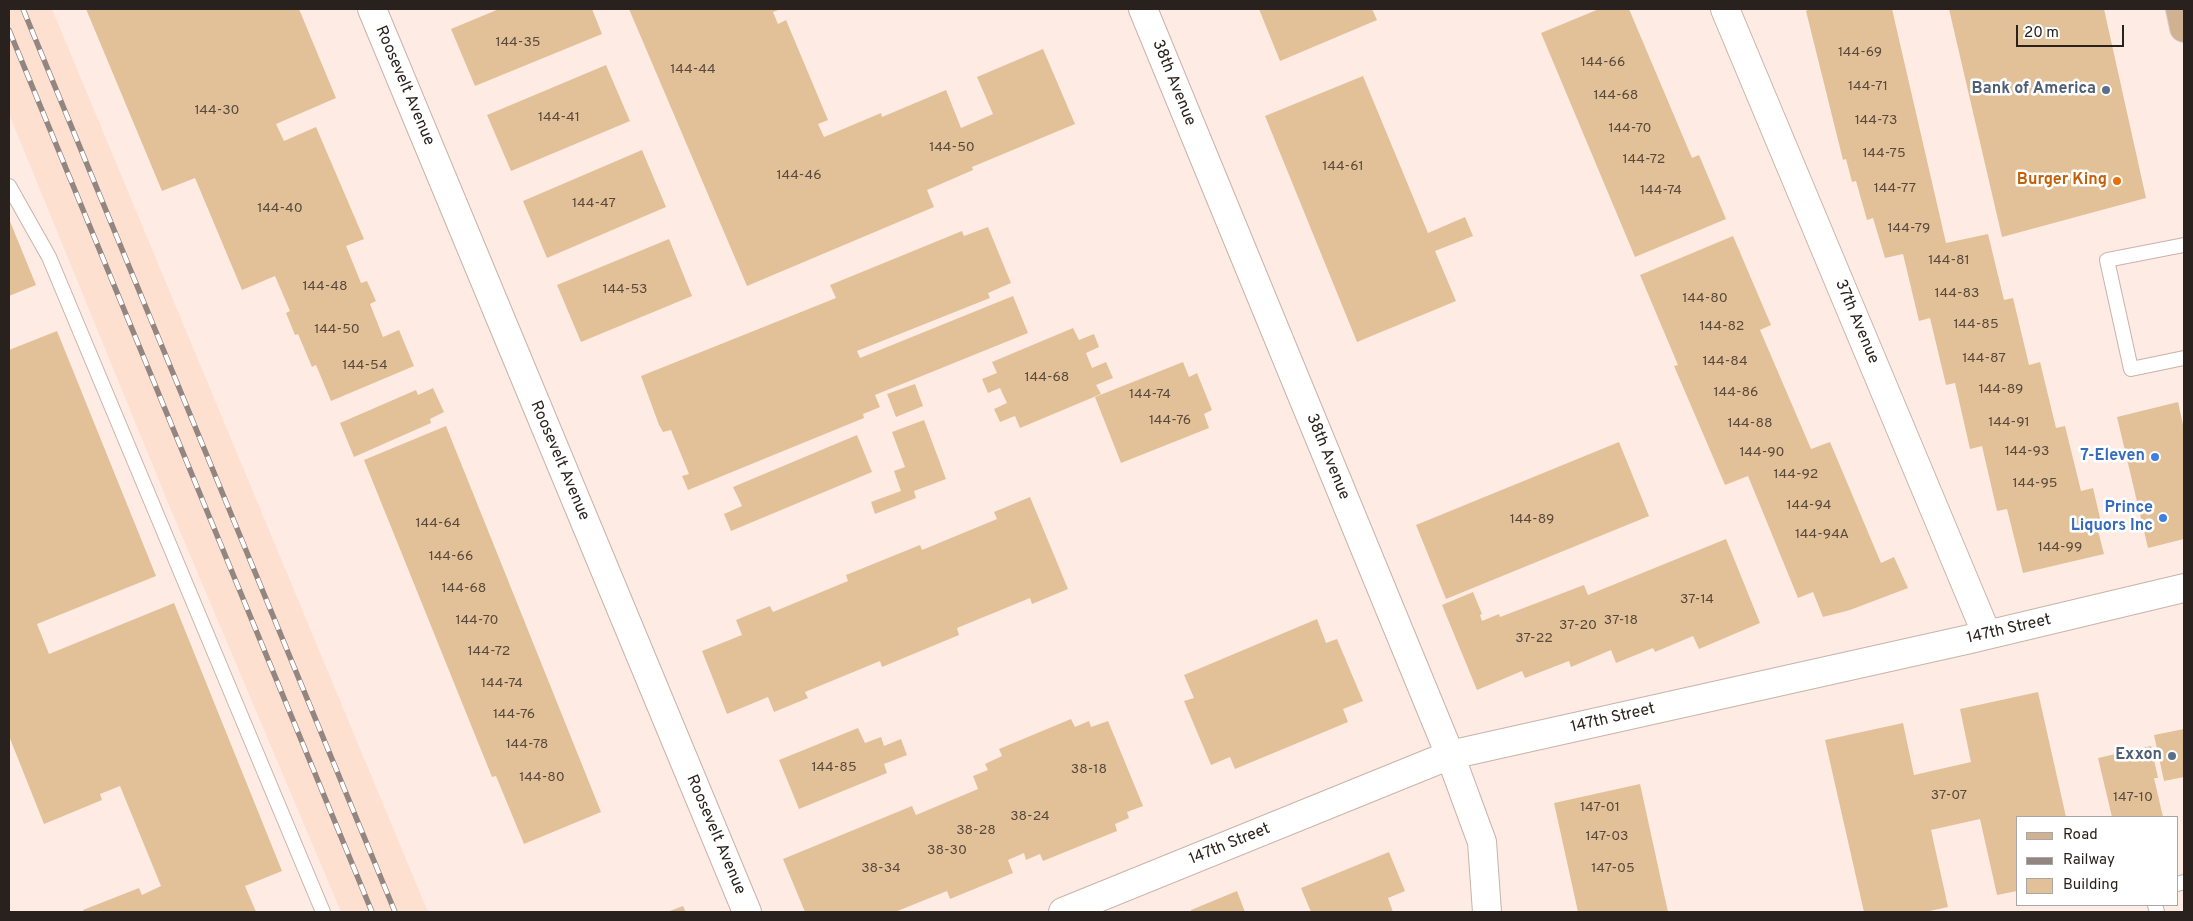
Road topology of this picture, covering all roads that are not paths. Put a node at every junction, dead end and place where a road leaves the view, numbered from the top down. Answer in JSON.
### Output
{"nodes":[{"id":1,"x":372,"y":9,"type":"edge"},
{"id":2,"x":1143,"y":9,"type":"edge"},
{"id":3,"x":1725,"y":9,"type":"edge"},
{"id":4,"x":9,"y":186,"type":"edge"},
{"id":5,"x":2184,"y":245,"type":"edge"},
{"id":6,"x":2184,"y":358,"type":"edge"},
{"id":7,"x":2184,"y":588,"type":"edge"},
{"id":8,"x":1987,"y":635,"type":"junction"},
{"id":9,"x":1450,"y":755,"type":"junction"},
{"id":10,"x":323,"y":912,"type":"edge"},
{"id":11,"x":747,"y":912,"type":"edge"},
{"id":12,"x":1063,"y":912,"type":"edge"},
{"id":13,"x":1487,"y":912,"type":"edge"}],
"edges":[{"from":1,"to":11,"type":"street","name":"Roosevelt Avenue"},
{"from":2,"to":9,"type":"street","name":"38th Avenue"},
{"from":3,"to":8,"type":"street","name":"37th Avenue"},
{"from":4,"to":10,"type":"lane"},
{"from":5,"to":6,"type":"lane"},
{"from":7,"to":8,"type":"street","name":"147th Street"},
{"from":8,"to":9,"type":"street","name":"147th Street"},
{"from":9,"to":12,"type":"street","name":"147th Street"},
{"from":9,"to":13,"type":"street","name":"38th Avenue"}]}
